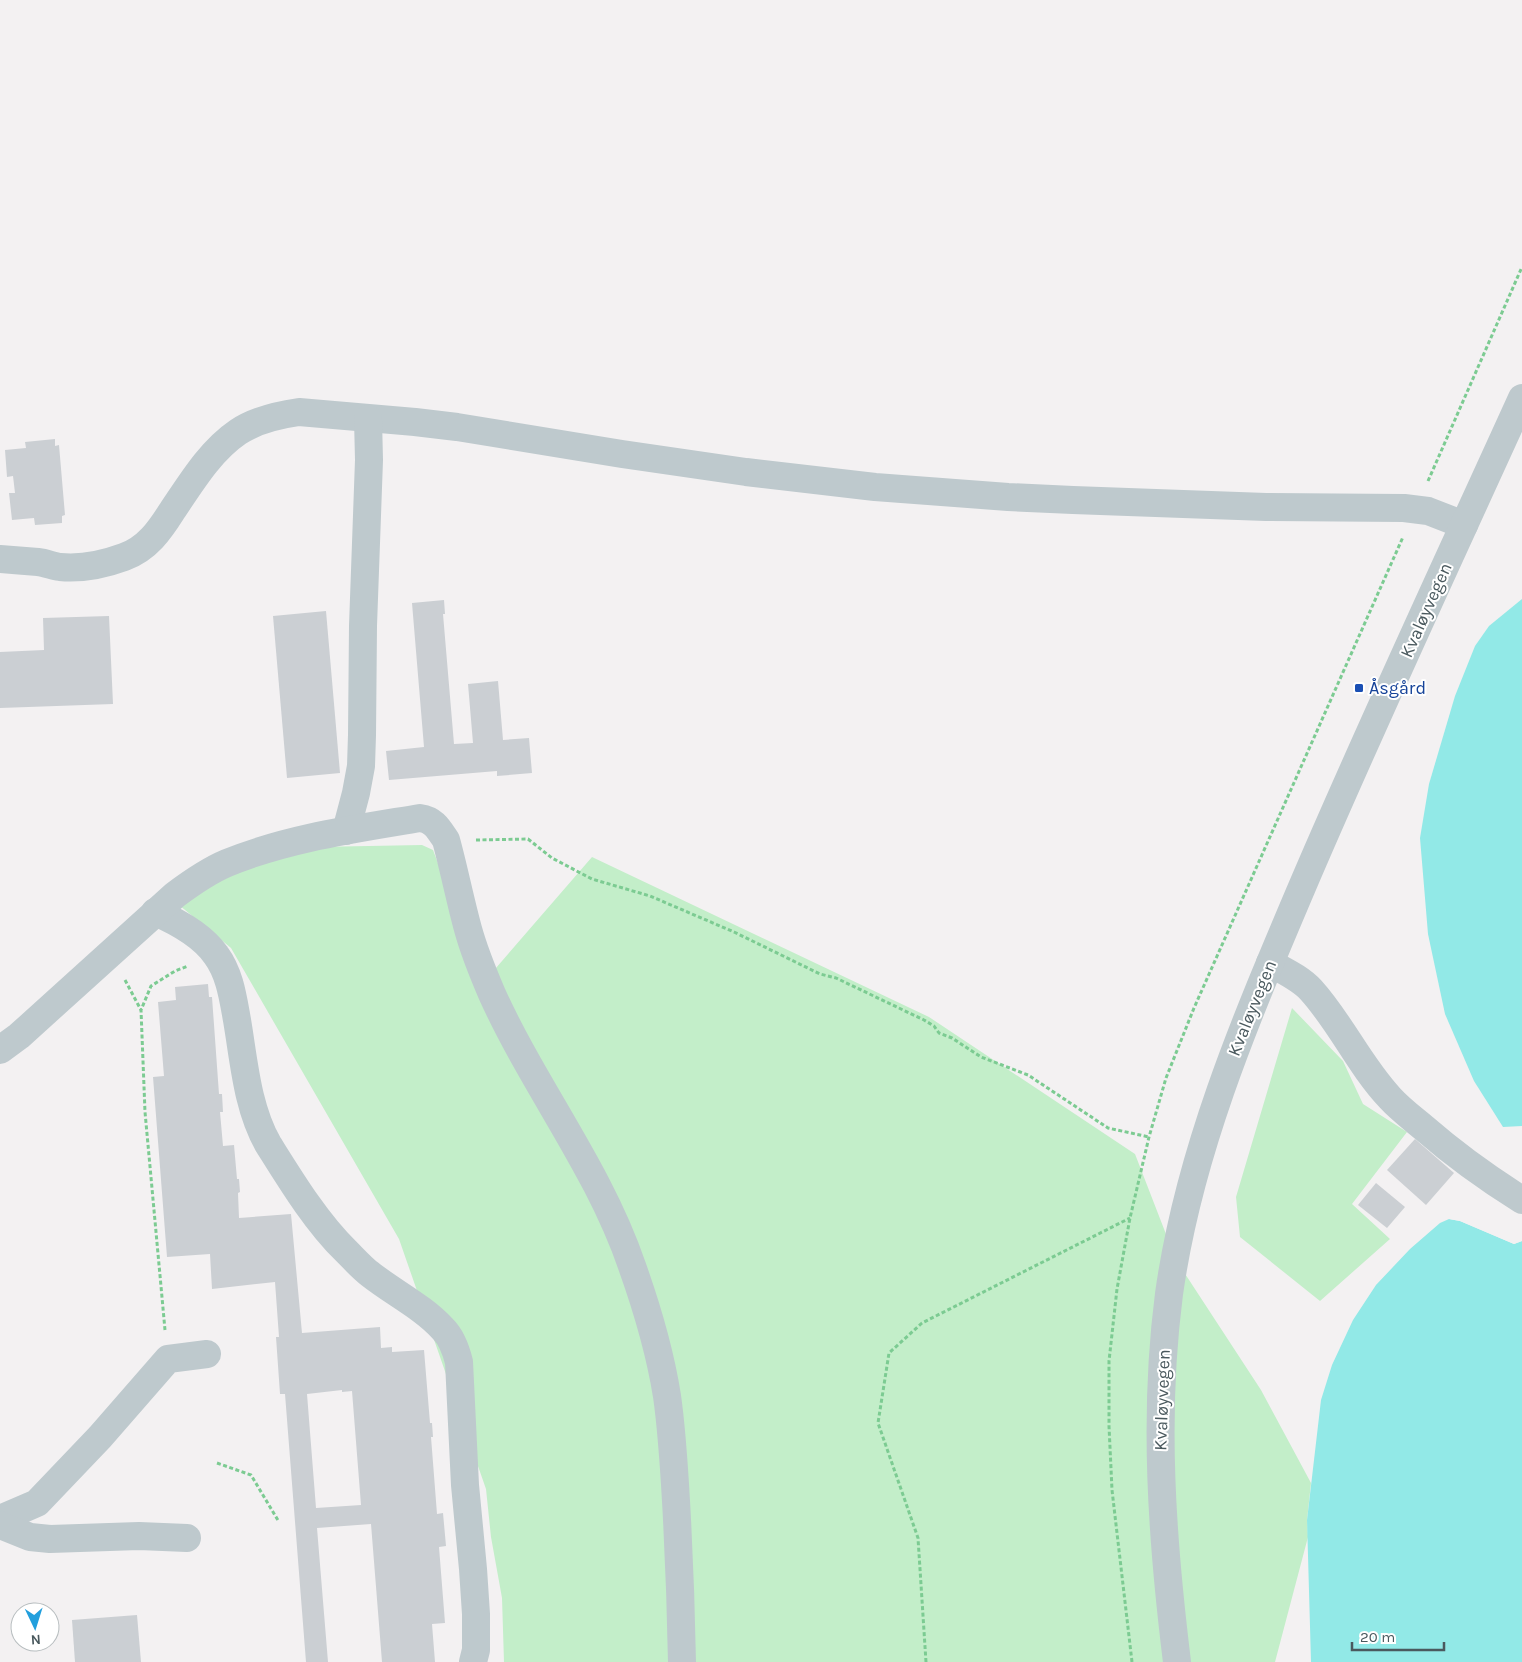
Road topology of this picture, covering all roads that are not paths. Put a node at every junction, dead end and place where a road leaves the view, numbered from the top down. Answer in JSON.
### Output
{"nodes":[{"id":1,"x":1522,"y":398,"type":"edge"},
{"id":2,"x":368,"y":419,"type":"junction"},
{"id":3,"x":1464,"y":525,"type":"junction"},
{"id":4,"x":0,"y":559,"type":"edge"},
{"id":5,"x":346,"y":831,"type":"junction"},
{"id":6,"x":156,"y":912,"type":"junction"},
{"id":7,"x":1270,"y":964,"type":"junction"},
{"id":8,"x":0,"y":1050,"type":"edge"},
{"id":9,"x":1522,"y":1200,"type":"edge"},
{"id":10,"x":207,"y":1354,"type":"dead end"},
{"id":11,"x":0,"y":1519,"type":"edge"},
{"id":12,"x":0,"y":1525,"type":"edge"},
{"id":13,"x":187,"y":1538,"type":"dead end"},
{"id":14,"x":473,"y":1662,"type":"edge"},
{"id":15,"x":682,"y":1662,"type":"edge"},
{"id":16,"x":1177,"y":1662,"type":"edge"}],
"edges":[{"from":1,"to":3,"type":"street","name":"Kvaløyvegen"},
{"from":2,"to":3,"type":"street"},
{"from":2,"to":4,"type":"street"},
{"from":2,"to":5,"type":"street"},
{"from":3,"to":7,"type":"street","name":"Kvaløyvegen"},
{"from":5,"to":6,"type":"street"},
{"from":5,"to":15,"type":"street"},
{"from":6,"to":8,"type":"street"},
{"from":6,"to":14,"type":"street"},
{"from":7,"to":9,"type":"street"},
{"from":7,"to":16,"type":"street","name":"Kvaløyvegen"},
{"from":10,"to":11,"type":"street"},
{"from":12,"to":13,"type":"street"}]}
